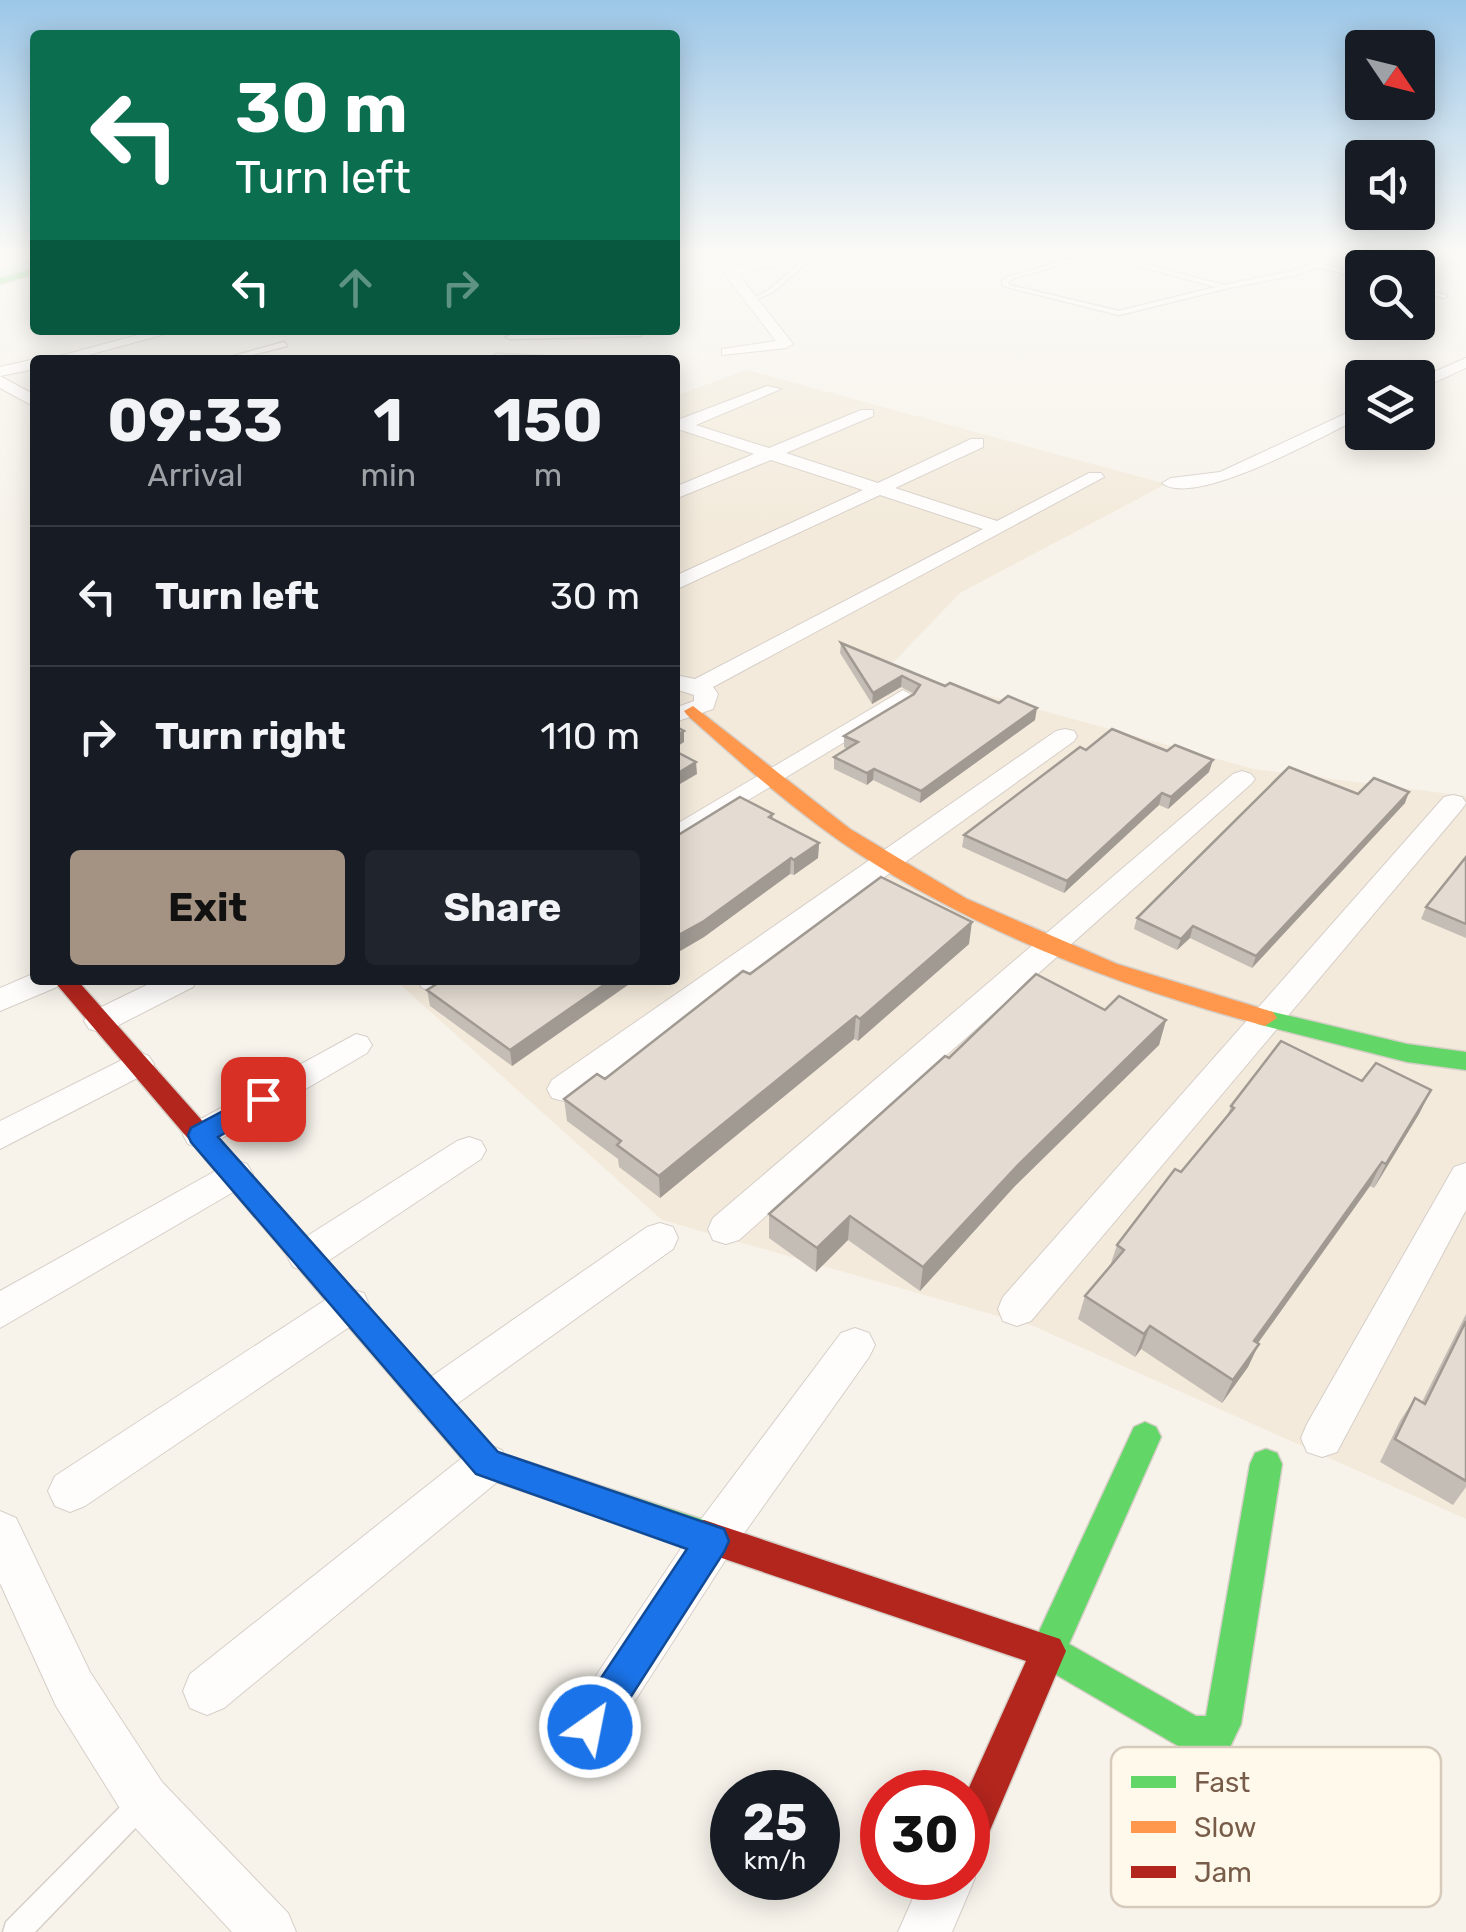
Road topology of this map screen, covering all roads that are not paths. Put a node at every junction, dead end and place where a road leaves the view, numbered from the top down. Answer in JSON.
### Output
{"nodes":[{"id":1,"x":112,"y":345,"type":"edge"},
{"id":2,"x":280,"y":345,"type":"edge"},
{"id":3,"x":778,"y":345,"type":"edge"},
{"id":4,"x":728,"y":352,"type":"dead end"},
{"id":5,"x":72,"y":355,"type":"edge"},
{"id":6,"x":243,"y":355,"type":"edge"},
{"id":7,"x":1466,"y":362,"type":"edge"},
{"id":8,"x":30,"y":366,"type":"edge"},
{"id":9,"x":0,"y":372,"type":"edge"},
{"id":10,"x":1435,"y":377,"type":"edge"},
{"id":11,"x":0,"y":381,"type":"edge"},
{"id":12,"x":772,"y":389,"type":"dead end"},
{"id":13,"x":30,"y":399,"type":"edge"},
{"id":14,"x":867,"y":413,"type":"dead end"},
{"id":15,"x":1345,"y":419,"type":"edge"},
{"id":16,"x":680,"y":425,"type":"edge"},
{"id":17,"x":680,"y":427,"type":"edge"},
{"id":18,"x":977,"y":443,"type":"dead end"},
{"id":19,"x":770,"y":454,"type":"junction"},
{"id":20,"x":1095,"y":477,"type":"dead end"},
{"id":21,"x":1171,"y":484,"type":"dead end"},
{"id":22,"x":880,"y":490,"type":"junction"},
{"id":23,"x":680,"y":492,"type":"edge"},
{"id":24,"x":997,"y":527,"type":"junction"},
{"id":25,"x":680,"y":582,"type":"edge"},
{"id":26,"x":686,"y":684,"type":"edge"},
{"id":27,"x":902,"y":697,"type":"edge"},
{"id":28,"x":684,"y":713,"type":"edge"},
{"id":29,"x":1065,"y":736,"type":"dead end"},
{"id":30,"x":770,"y":778,"type":"junction"},
{"id":31,"x":1242,"y":778,"type":"dead end"},
{"id":32,"x":1453,"y":803,"type":"dead end"},
{"id":33,"x":680,"y":833,"type":"edge"},
{"id":34,"x":888,"y":860,"type":"junction"},
{"id":35,"x":1049,"y":947,"type":"junction"},
{"id":36,"x":34,"y":985,"type":"edge"},
{"id":37,"x":68,"y":985,"type":"edge"},
{"id":38,"x":172,"y":985,"type":"edge"},
{"id":39,"x":0,"y":1000,"type":"edge"},
{"id":40,"x":1264,"y":1019,"type":"junction"},
{"id":41,"x":100,"y":1021,"type":"junction"},
{"id":42,"x":356,"y":1046,"type":"dead end"},
{"id":43,"x":1466,"y":1061,"type":"edge"},
{"id":44,"x":138,"y":1064,"type":"junction"},
{"id":45,"x":564,"y":1089,"type":"dead end"},
{"id":46,"x":200,"y":1135,"type":"junction"},
{"id":47,"x":0,"y":1136,"type":"edge"},
{"id":48,"x":469,"y":1150,"type":"dead end"},
{"id":49,"x":235,"y":1174,"type":"junction"},
{"id":50,"x":1466,"y":1177,"type":"edge"},
{"id":51,"x":726,"y":1230,"type":"dead end"},
{"id":52,"x":660,"y":1238,"type":"dead end"},
{"id":53,"x":306,"y":1256,"type":"junction"},
{"id":54,"x":350,"y":1305,"type":"junction"},
{"id":55,"x":1017,"y":1309,"type":"dead end"},
{"id":56,"x":0,"y":1311,"type":"edge"},
{"id":57,"x":856,"y":1346,"type":"dead end"},
{"id":58,"x":433,"y":1398,"type":"junction"},
{"id":59,"x":1145,"y":1436,"type":"dead end"},
{"id":60,"x":1322,"y":1438,"type":"dead end"},
{"id":61,"x":487,"y":1464,"type":"junction"},
{"id":62,"x":1266,"y":1464,"type":"dead end"},
{"id":63,"x":70,"y":1491,"type":"dead end"},
{"id":64,"x":0,"y":1533,"type":"edge"},
{"id":65,"x":712,"y":1541,"type":"junction"},
{"id":66,"x":1048,"y":1651,"type":"junction"},
{"id":67,"x":207,"y":1691,"type":"dead end"},
{"id":68,"x":590,"y":1727,"type":"dead end"},
{"id":69,"x":990,"y":1784,"type":"edge"},
{"id":70,"x":144,"y":1800,"type":"junction"},
{"id":71,"x":939,"y":1900,"type":"edge"},
{"id":72,"x":16,"y":1932,"type":"edge"},
{"id":73,"x":269,"y":1932,"type":"edge"},
{"id":74,"x":925,"y":1932,"type":"edge"}],
"edges":[{"from":1,"to":5,"type":"street"},
{"from":2,"to":6,"type":"lane"},
{"from":3,"to":4,"type":"street"},
{"from":7,"to":10,"type":"street"},
{"from":8,"to":9,"type":"street"},
{"from":11,"to":13,"type":"street"},
{"from":12,"to":16,"type":"street"},
{"from":14,"to":19,"type":"street"},
{"from":15,"to":21,"type":"street"},
{"from":17,"to":19,"type":"street"},
{"from":18,"to":22,"type":"street"},
{"from":19,"to":22,"type":"street"},
{"from":19,"to":23,"type":"street"},
{"from":20,"to":24,"type":"street"},
{"from":22,"to":24,"type":"street"},
{"from":22,"to":25,"type":"street"},
{"from":24,"to":26,"type":"street"},
{"from":26,"to":28,"type":"street"},
{"from":27,"to":30,"type":"street"},
{"from":28,"to":30,"type":"street"},
{"from":29,"to":34,"type":"street"},
{"from":30,"to":33,"type":"street"},
{"from":30,"to":34,"type":"street"},
{"from":31,"to":35,"type":"street"},
{"from":32,"to":40,"type":"street"},
{"from":34,"to":35,"type":"street"},
{"from":34,"to":45,"type":"street"},
{"from":35,"to":40,"type":"street"},
{"from":35,"to":51,"type":"street"},
{"from":36,"to":39,"type":"street"},
{"from":37,"to":41,"type":"street"},
{"from":38,"to":41,"type":"street"},
{"from":40,"to":43,"type":"street"},
{"from":40,"to":55,"type":"street"},
{"from":41,"to":44,"type":"street"},
{"from":42,"to":46,"type":"street"},
{"from":44,"to":46,"type":"street"},
{"from":44,"to":47,"type":"street"},
{"from":46,"to":49,"type":"street"},
{"from":48,"to":53,"type":"street"},
{"from":49,"to":53,"type":"street"},
{"from":49,"to":56,"type":"street"},
{"from":50,"to":60,"type":"street"},
{"from":52,"to":58,"type":"street"},
{"from":53,"to":54,"type":"street"},
{"from":54,"to":58,"type":"street"},
{"from":54,"to":63,"type":"street"},
{"from":57,"to":65,"type":"street"},
{"from":58,"to":61,"type":"street"},
{"from":59,"to":66,"type":"street"},
{"from":61,"to":65,"type":"street"},
{"from":61,"to":67,"type":"street"},
{"from":62,"to":66,"type":"street"},
{"from":64,"to":70,"type":"street"},
{"from":65,"to":66,"type":"street"},
{"from":65,"to":68,"type":"street"},
{"from":66,"to":69,"type":"street"},
{"from":70,"to":72,"type":"lane"},
{"from":70,"to":73,"type":"street"},
{"from":71,"to":74,"type":"street"}]}
